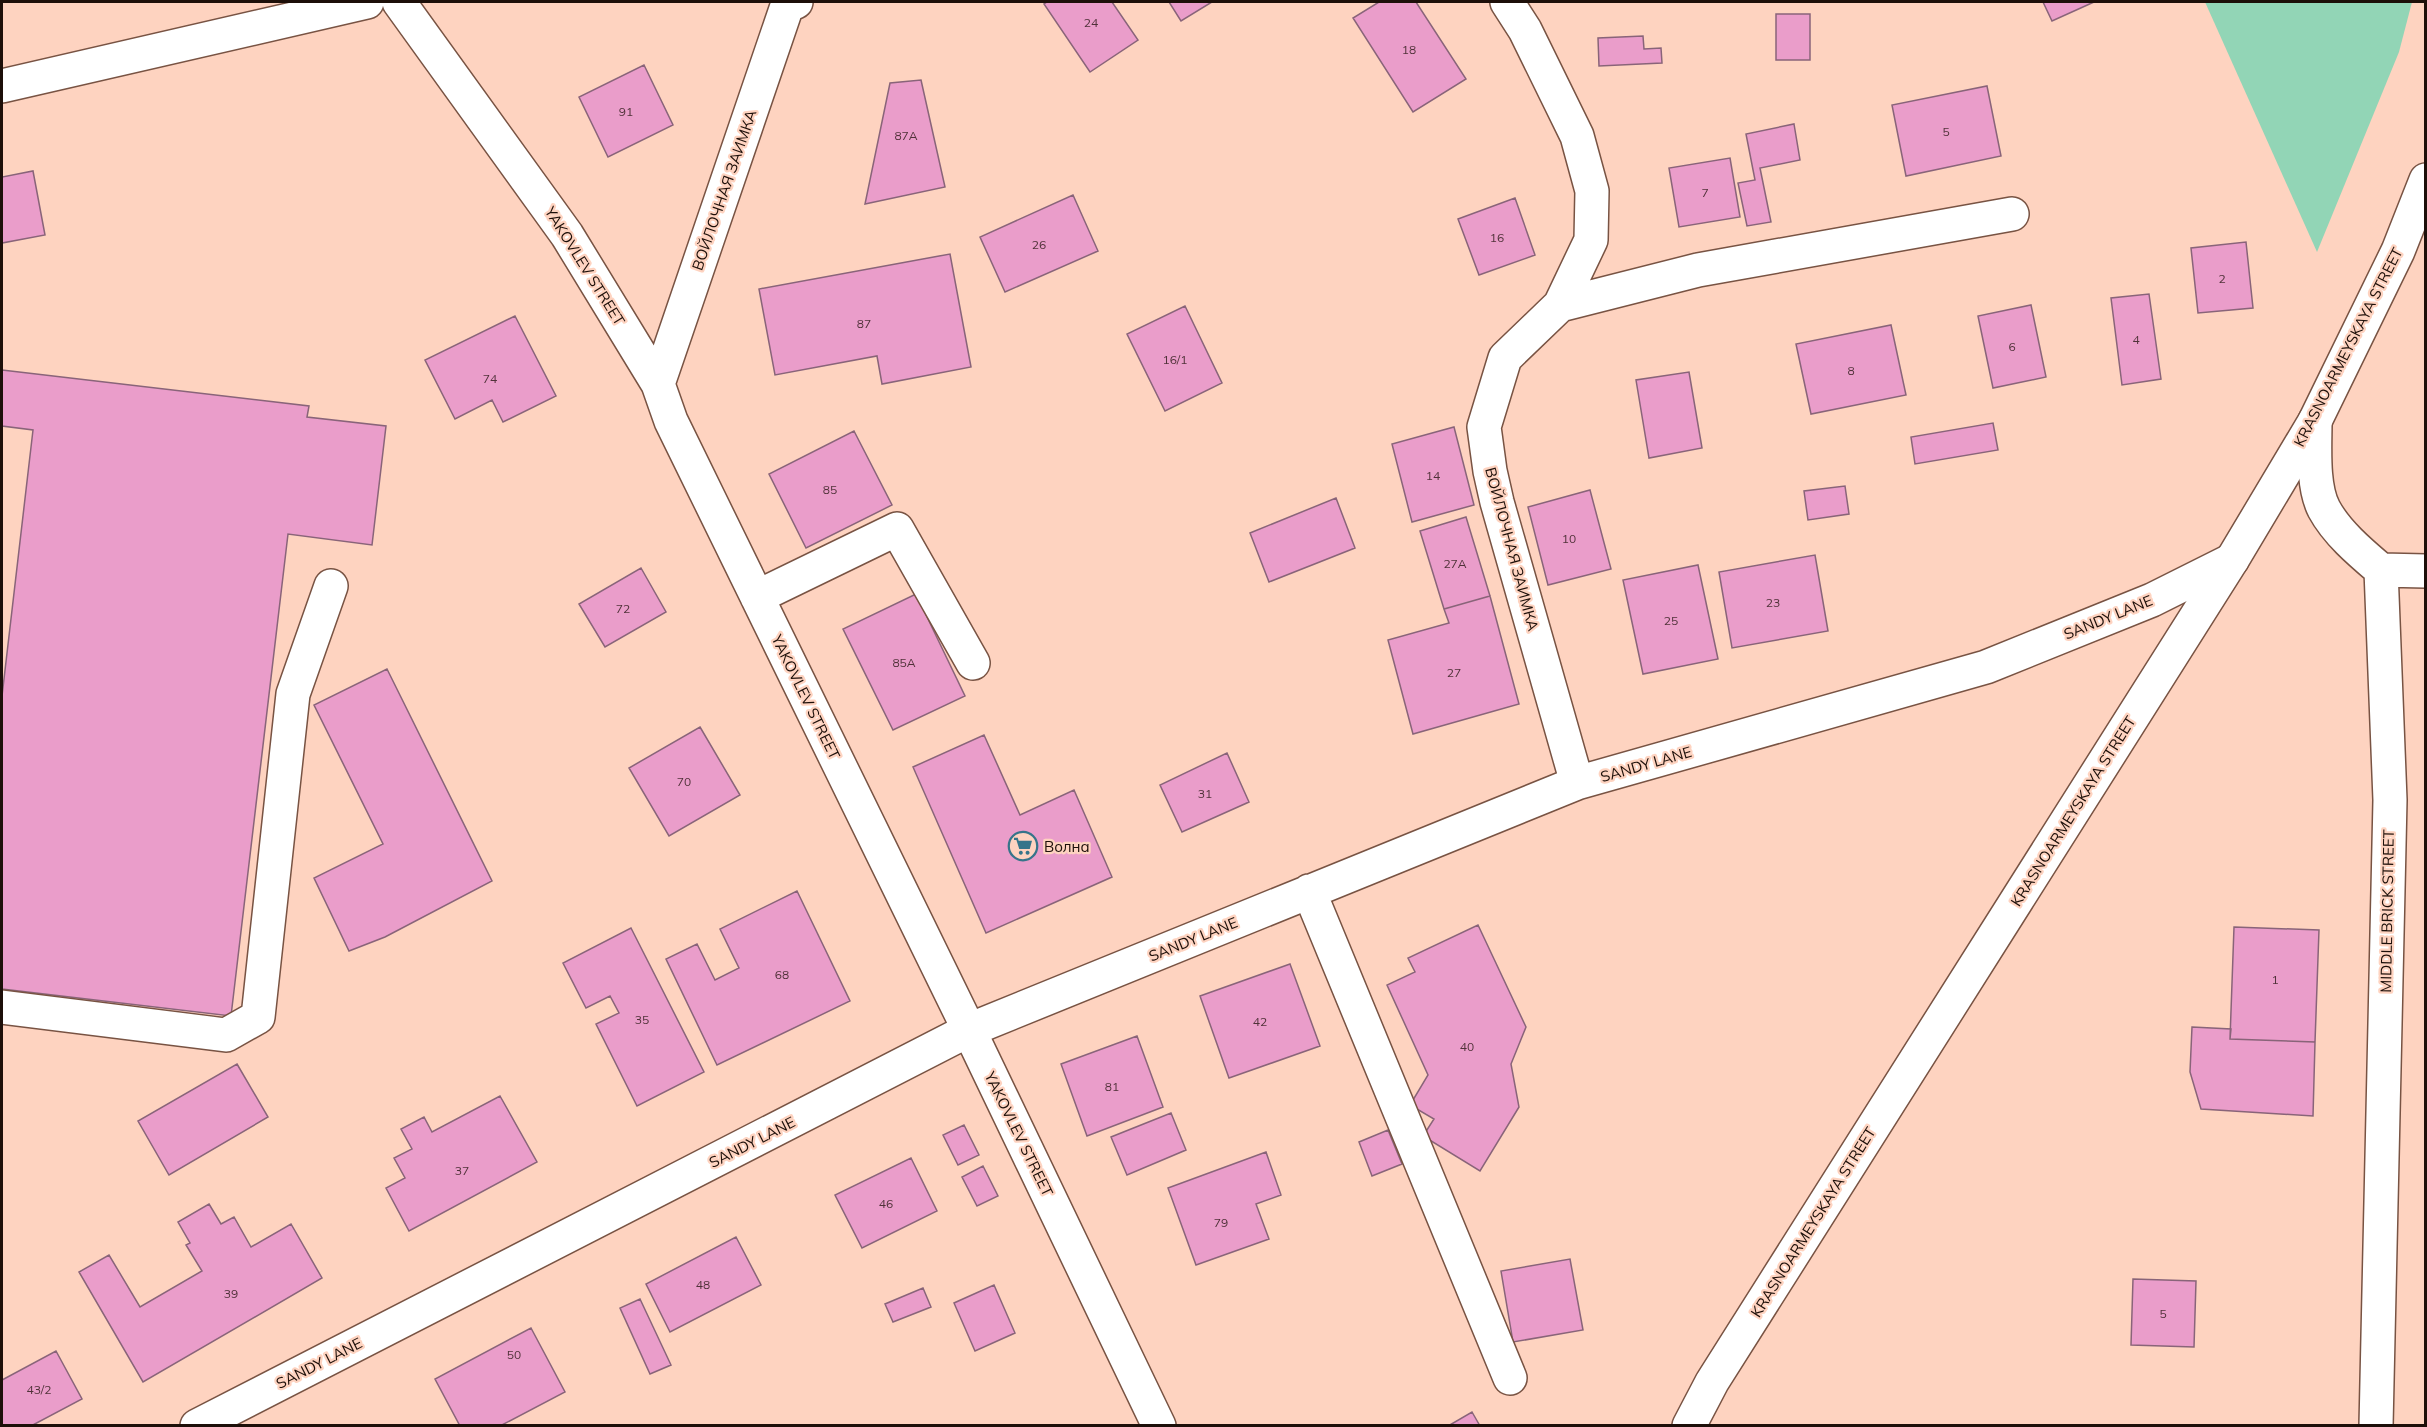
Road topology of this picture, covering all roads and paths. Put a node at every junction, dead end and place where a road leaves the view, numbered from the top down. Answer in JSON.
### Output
{"nodes":[{"id":1,"x":367,"y":2,"type":"edge"},
{"id":2,"x":399,"y":2,"type":"edge"},
{"id":3,"x":1508,"y":2,"type":"edge"},
{"id":4,"x":790,"y":3,"type":"edge"},
{"id":5,"x":2,"y":86,"type":"edge"},
{"id":6,"x":2426,"y":180,"type":"edge"},
{"id":7,"x":2012,"y":214,"type":"dead end"},
{"id":8,"x":1560,"y":305,"type":"junction"},
{"id":9,"x":658,"y":384,"type":"junction"},
{"id":10,"x":2315,"y":421,"type":"junction"},
{"id":11,"x":2232,"y":560,"type":"junction"},
{"id":12,"x":2381,"y":570,"type":"junction"},
{"id":13,"x":2426,"y":571,"type":"edge"},
{"id":14,"x":331,"y":586,"type":"dead end"},
{"id":15,"x":757,"y":597,"type":"junction"},
{"id":16,"x":973,"y":663,"type":"dead end"},
{"id":17,"x":1577,"y":783,"type":"junction"},
{"id":18,"x":1309,"y":891,"type":"junction"},
{"id":19,"x":2,"y":1007,"type":"edge"},
{"id":20,"x":969,"y":1030,"type":"junction"},
{"id":21,"x":1510,"y":1378,"type":"dead end"},
{"id":22,"x":198,"y":1425,"type":"edge"},
{"id":23,"x":1159,"y":1425,"type":"edge"},
{"id":24,"x":1689,"y":1425,"type":"edge"},
{"id":25,"x":2376,"y":1425,"type":"edge"}],
"edges":[{"from":1,"to":5,"type":"street"},
{"from":2,"to":9,"type":"street","name":"YAKOVLEV STREET"},
{"from":3,"to":8,"type":"street","name":"ВОЙЛОЧНАЯ ЗАИМКА"},
{"from":4,"to":9,"type":"street","name":"ВОЙЛОЧНАЯ ЗАИМКА"},
{"from":6,"to":10,"type":"street","name":"KRASNOARMEYSKAYA STREET"},
{"from":7,"to":8,"type":"street"},
{"from":8,"to":17,"type":"street","name":"ВОЙЛОЧНАЯ ЗАИМКА"},
{"from":9,"to":15,"type":"street","name":"YAKOVLEV STREET"},
{"from":10,"to":11,"type":"street","name":"KRASNOARMEYSKAYA STREET"},
{"from":10,"to":12,"type":"street"},
{"from":11,"to":17,"type":"street","name":"SANDY LANE"},
{"from":11,"to":24,"type":"street","name":"KRASNOARMEYSKAYA STREET"},
{"from":12,"to":13,"type":"street"},
{"from":12,"to":25,"type":"street","name":"MIDDLE BRICK STREET"},
{"from":14,"to":19,"type":"street"},
{"from":15,"to":16,"type":"street"},
{"from":15,"to":20,"type":"street","name":"YAKOVLEV STREET"},
{"from":17,"to":18,"type":"street","name":"SANDY LANE"},
{"from":18,"to":20,"type":"street","name":"SANDY LANE"},
{"from":18,"to":21,"type":"street"},
{"from":20,"to":22,"type":"street","name":"SANDY LANE"},
{"from":20,"to":23,"type":"street","name":"YAKOVLEV STREET"}]}
